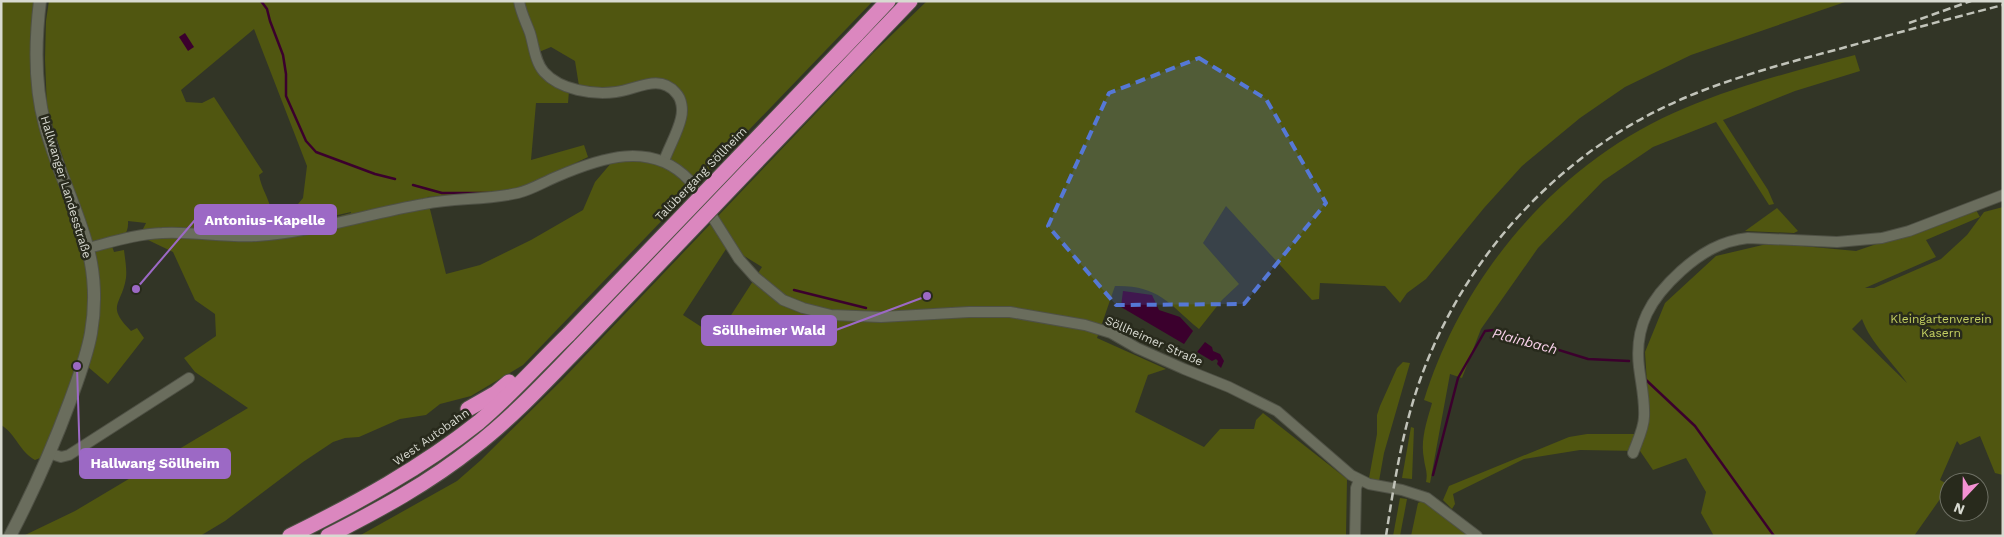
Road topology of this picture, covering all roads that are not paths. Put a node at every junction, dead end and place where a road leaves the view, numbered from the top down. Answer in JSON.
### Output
{"nodes":[{"id":1,"x":40,"y":1,"type":"edge"},
{"id":2,"x":519,"y":1,"type":"edge"},
{"id":3,"x":888,"y":1,"type":"edge"},
{"id":4,"x":910,"y":1,"type":"edge"},
{"id":5,"x":664,"y":161,"type":"junction"},
{"id":6,"x":2003,"y":195,"type":"edge"},
{"id":7,"x":88,"y":248,"type":"junction"},
{"id":8,"x":569,"y":334,"type":"joint"},
{"id":9,"x":540,"y":363,"type":"junction"},
{"id":10,"x":189,"y":378,"type":"dead end"},
{"id":11,"x":468,"y":409,"type":"dead end"},
{"id":12,"x":49,"y":453,"type":"junction"},
{"id":13,"x":1633,"y":453,"type":"dead end"},
{"id":14,"x":1359,"y":480,"type":"junction"},
{"id":15,"x":10,"y":536,"type":"edge"},
{"id":16,"x":290,"y":536,"type":"edge"},
{"id":17,"x":328,"y":536,"type":"edge"},
{"id":18,"x":1355,"y":536,"type":"edge"},
{"id":19,"x":1476,"y":536,"type":"edge"}],
"edges":[{"from":1,"to":7,"type":"street","name":"Hallwanger Landesstraße"},
{"from":2,"to":5,"type":"street"},
{"from":3,"to":8,"type":"highway","name":"Talübergang Söllheim","bridge":true},
{"from":4,"to":17,"type":"highway","bridge":true},
{"from":5,"to":7,"type":"street"},
{"from":5,"to":14,"type":"street","name":"Söllheimer Straße"},
{"from":6,"to":13,"type":"street"},
{"from":7,"to":12,"type":"street","name":"Hallwanger Landesstraße"},
{"from":8,"to":9,"type":"highway","name":"West Autobahn"},
{"from":9,"to":11,"type":"highway"},
{"from":9,"to":16,"type":"highway","name":"West Autobahn"},
{"from":10,"to":12,"type":"street"},
{"from":12,"to":15,"type":"street","name":"Hallwanger Landesstraße"},
{"from":14,"to":18,"type":"street"},
{"from":14,"to":19,"type":"street","name":"Söllheimer Straße"}]}
